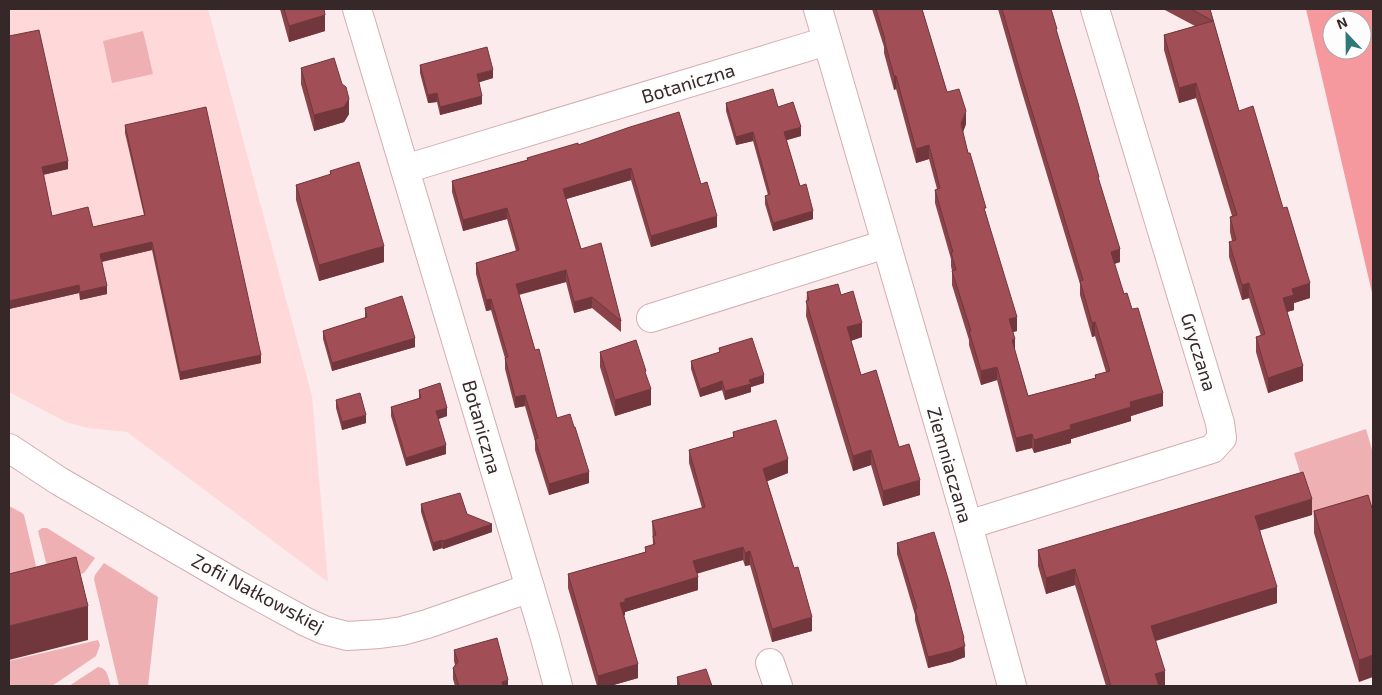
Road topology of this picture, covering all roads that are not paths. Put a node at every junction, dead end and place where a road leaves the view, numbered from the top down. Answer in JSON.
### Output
{"nodes":[{"id":1,"x":357,"y":9,"type":"edge"},
{"id":2,"x":818,"y":9,"type":"edge"},
{"id":3,"x":1095,"y":9,"type":"edge"},
{"id":4,"x":827,"y":41,"type":"junction"},
{"id":5,"x":405,"y":169,"type":"junction"},
{"id":6,"x":886,"y":244,"type":"junction"},
{"id":7,"x":651,"y":318,"type":"dead end"},
{"id":8,"x":9,"y":448,"type":"edge"},
{"id":9,"x":968,"y":525,"type":"junction"},
{"id":10,"x":530,"y":588,"type":"junction"},
{"id":11,"x":558,"y":686,"type":"edge"},
{"id":12,"x":1012,"y":686,"type":"edge"}],
"edges":[{"from":1,"to":5,"type":"street","name":"Botaniczna"},
{"from":2,"to":4,"type":"street","name":"Ziemniaczana"},
{"from":3,"to":9,"type":"street","name":"Gryczana"},
{"from":4,"to":5,"type":"street","name":"Botaniczna"},
{"from":4,"to":6,"type":"street","name":"Ziemniaczana"},
{"from":5,"to":10,"type":"street","name":"Botaniczna"},
{"from":6,"to":7,"type":"street"},
{"from":6,"to":9,"type":"street","name":"Ziemniaczana"},
{"from":8,"to":10,"type":"street","name":"Zofii Nałkowskiej"},
{"from":9,"to":12,"type":"street","name":"Ziemniaczana"},
{"from":10,"to":11,"type":"street","name":"Botaniczna"}]}
